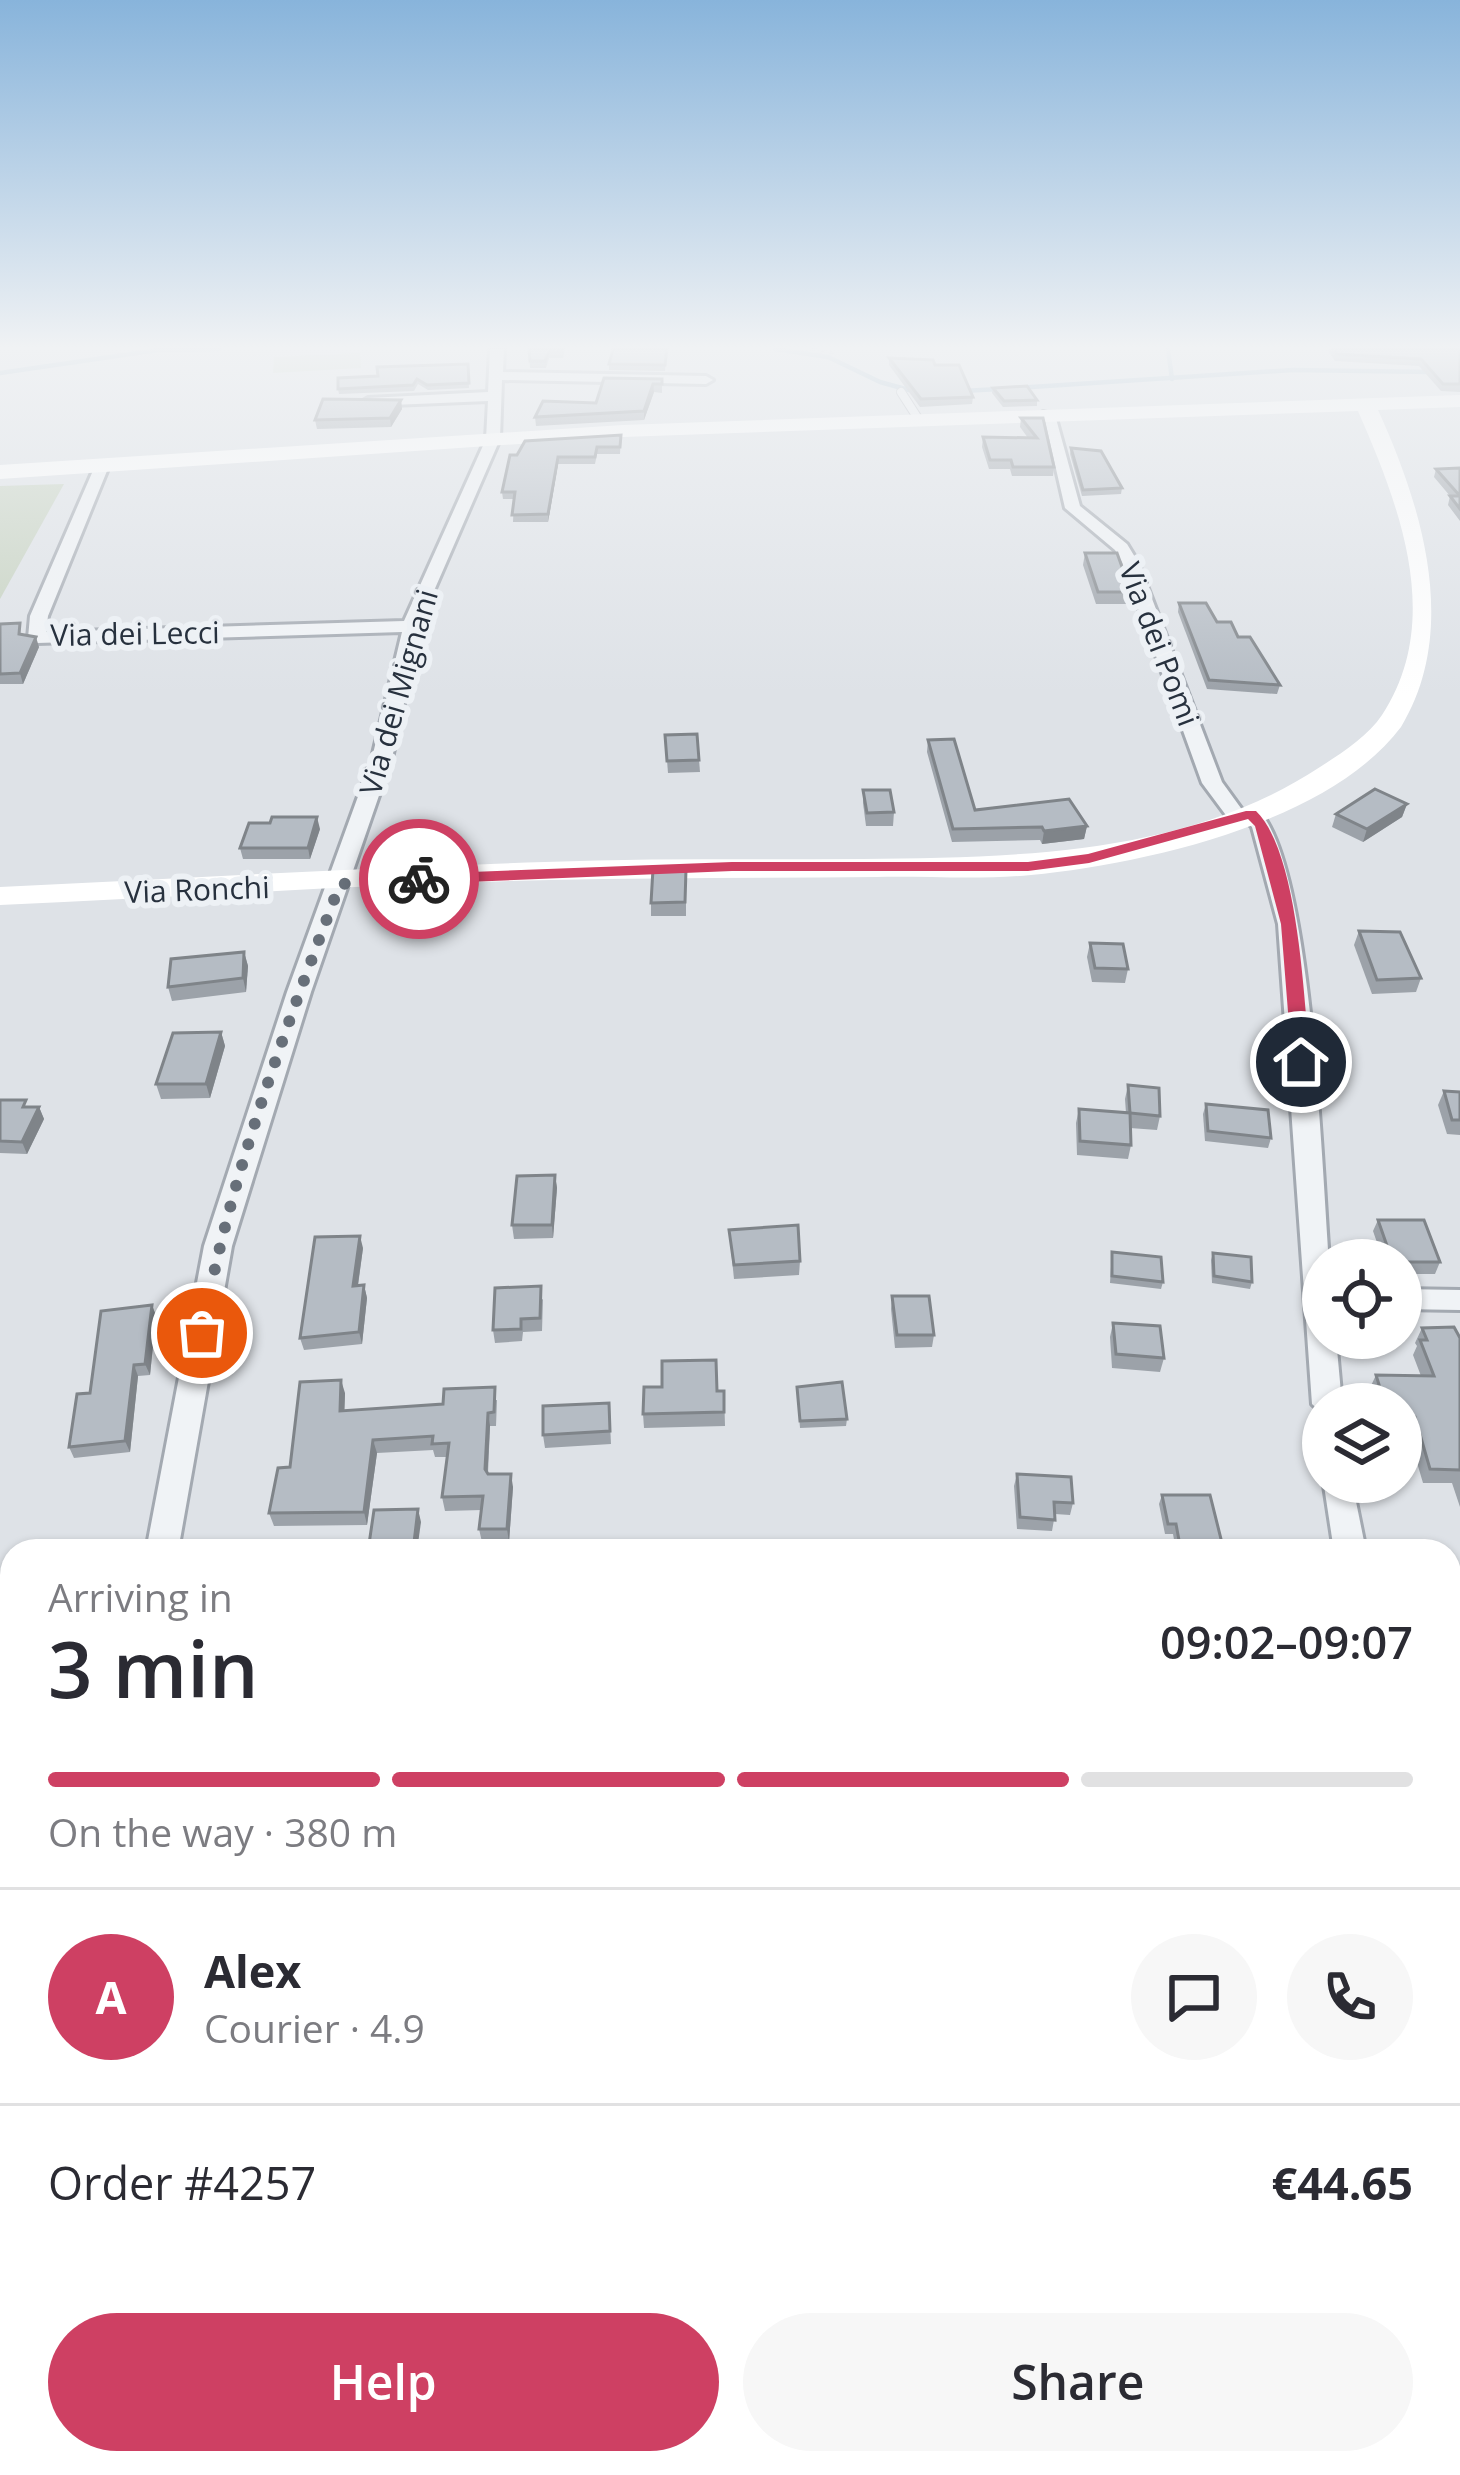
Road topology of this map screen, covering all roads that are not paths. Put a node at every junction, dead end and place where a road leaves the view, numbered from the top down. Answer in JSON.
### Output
{"nodes":[{"id":1,"x":124,"y":464,"type":"edge"},
{"id":2,"x":482,"y":464,"type":"edge"},
{"id":3,"x":1061,"y":464,"type":"edge"},
{"id":4,"x":1393,"y":464,"type":"edge"},
{"id":5,"x":102,"y":466,"type":"junction"},
{"id":6,"x":0,"y":472,"type":"edge"},
{"id":7,"x":412,"y":626,"type":"junction"},
{"id":8,"x":1245,"y":816,"type":"junction"},
{"id":9,"x":340,"y":884,"type":"junction"},
{"id":10,"x":0,"y":896,"type":"edge"},
{"id":11,"x":1315,"y":1239,"type":"edge"},
{"id":12,"x":1422,"y":1299,"type":"edge"},
{"id":13,"x":1460,"y":1300,"type":"edge"},
{"id":14,"x":1340,"y":1503,"type":"edge"},
{"id":15,"x":164,"y":1539,"type":"edge"},
{"id":16,"x":1348,"y":1539,"type":"edge"}],
"edges":[{"from":1,"to":5,"type":"street"},
{"from":2,"to":7,"type":"street","name":"Via dei Mignani"},
{"from":3,"to":8,"type":"street","name":"Via dei Pomi"},
{"from":4,"to":8,"type":"street","name":"Via Ronchi"},
{"from":5,"to":6,"type":"street"},
{"from":5,"to":7,"type":"street","name":"Via dei Lecci"},
{"from":7,"to":9,"type":"street","name":"Via dei Mignani"},
{"from":8,"to":9,"type":"street","name":"Via Ronchi"},
{"from":8,"to":11,"type":"street","name":"Via dei Pomi"},
{"from":9,"to":10,"type":"street","name":"Via Ronchi"},
{"from":9,"to":15,"type":"street","name":"Via dei Mignani"},
{"from":12,"to":13,"type":"street"},
{"from":14,"to":16,"type":"street"}]}
